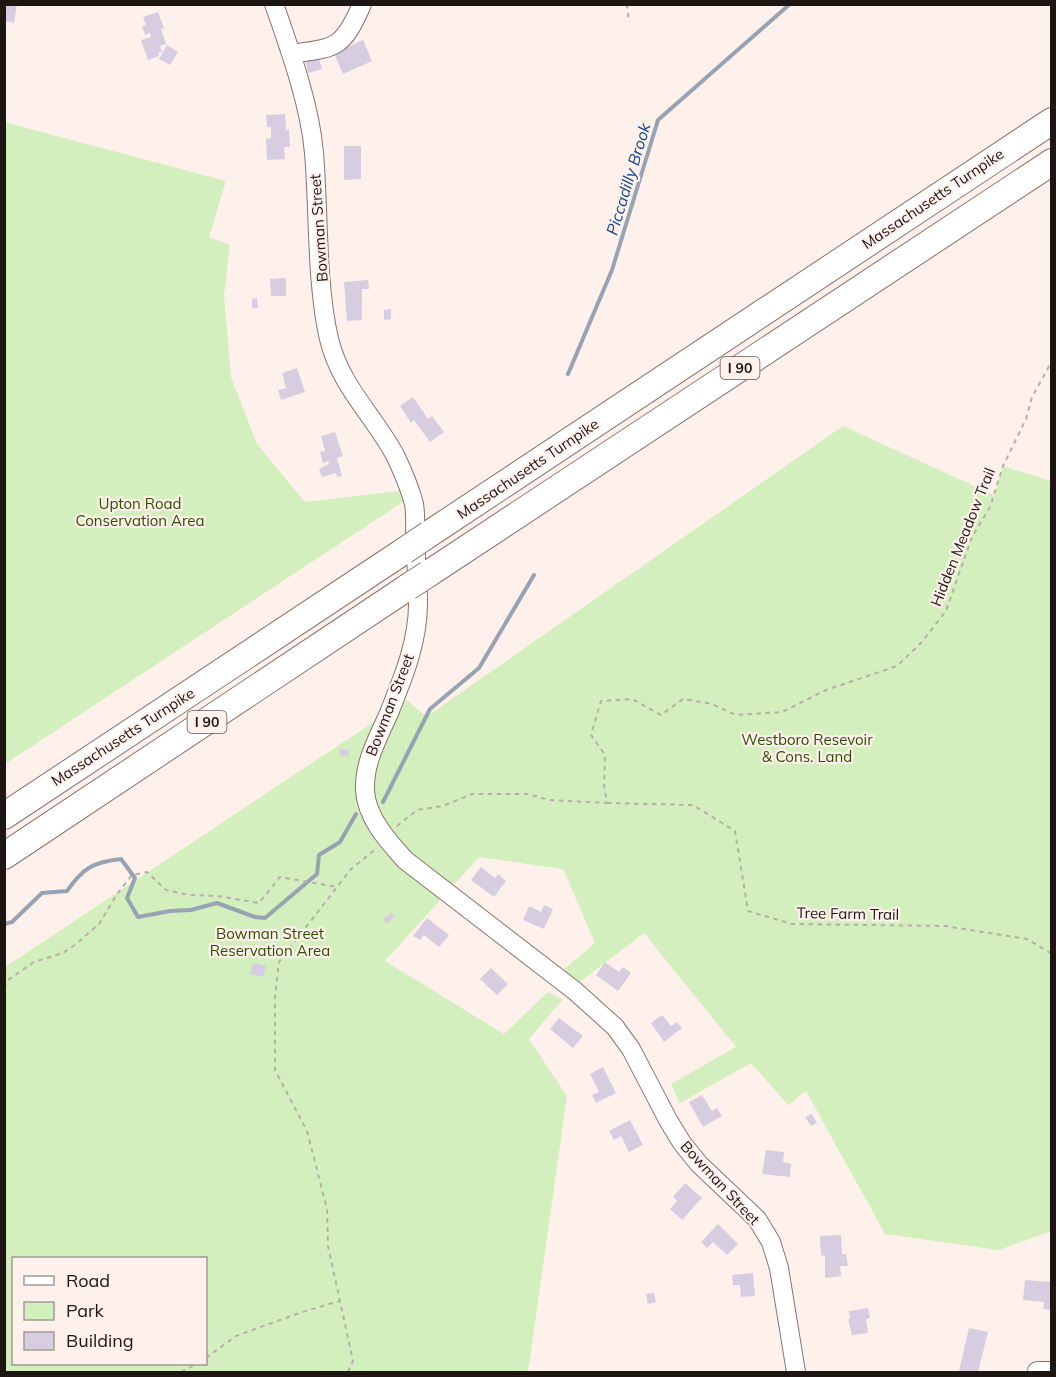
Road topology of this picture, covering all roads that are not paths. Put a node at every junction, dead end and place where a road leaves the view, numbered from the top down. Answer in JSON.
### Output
{"nodes":[{"id":1,"x":274,"y":4,"type":"edge"},
{"id":2,"x":362,"y":4,"type":"edge"},
{"id":3,"x":291,"y":54,"type":"junction"},
{"id":4,"x":1052,"y":121,"type":"edge"},
{"id":5,"x":1052,"y":162,"type":"edge"},
{"id":6,"x":4,"y":816,"type":"edge"},
{"id":7,"x":4,"y":856,"type":"edge"},
{"id":8,"x":796,"y":1372,"type":"edge"}],
"edges":[{"from":1,"to":3,"type":"street","name":"Bowman Street"},
{"from":2,"to":3,"type":"street"},
{"from":3,"to":8,"type":"street","name":"Bowman Street"},
{"from":4,"to":6,"type":"highway","name":"Massachusetts Turnpike","number":"I 90","bridge":true},
{"from":5,"to":7,"type":"highway","number":"I 90"}]}
